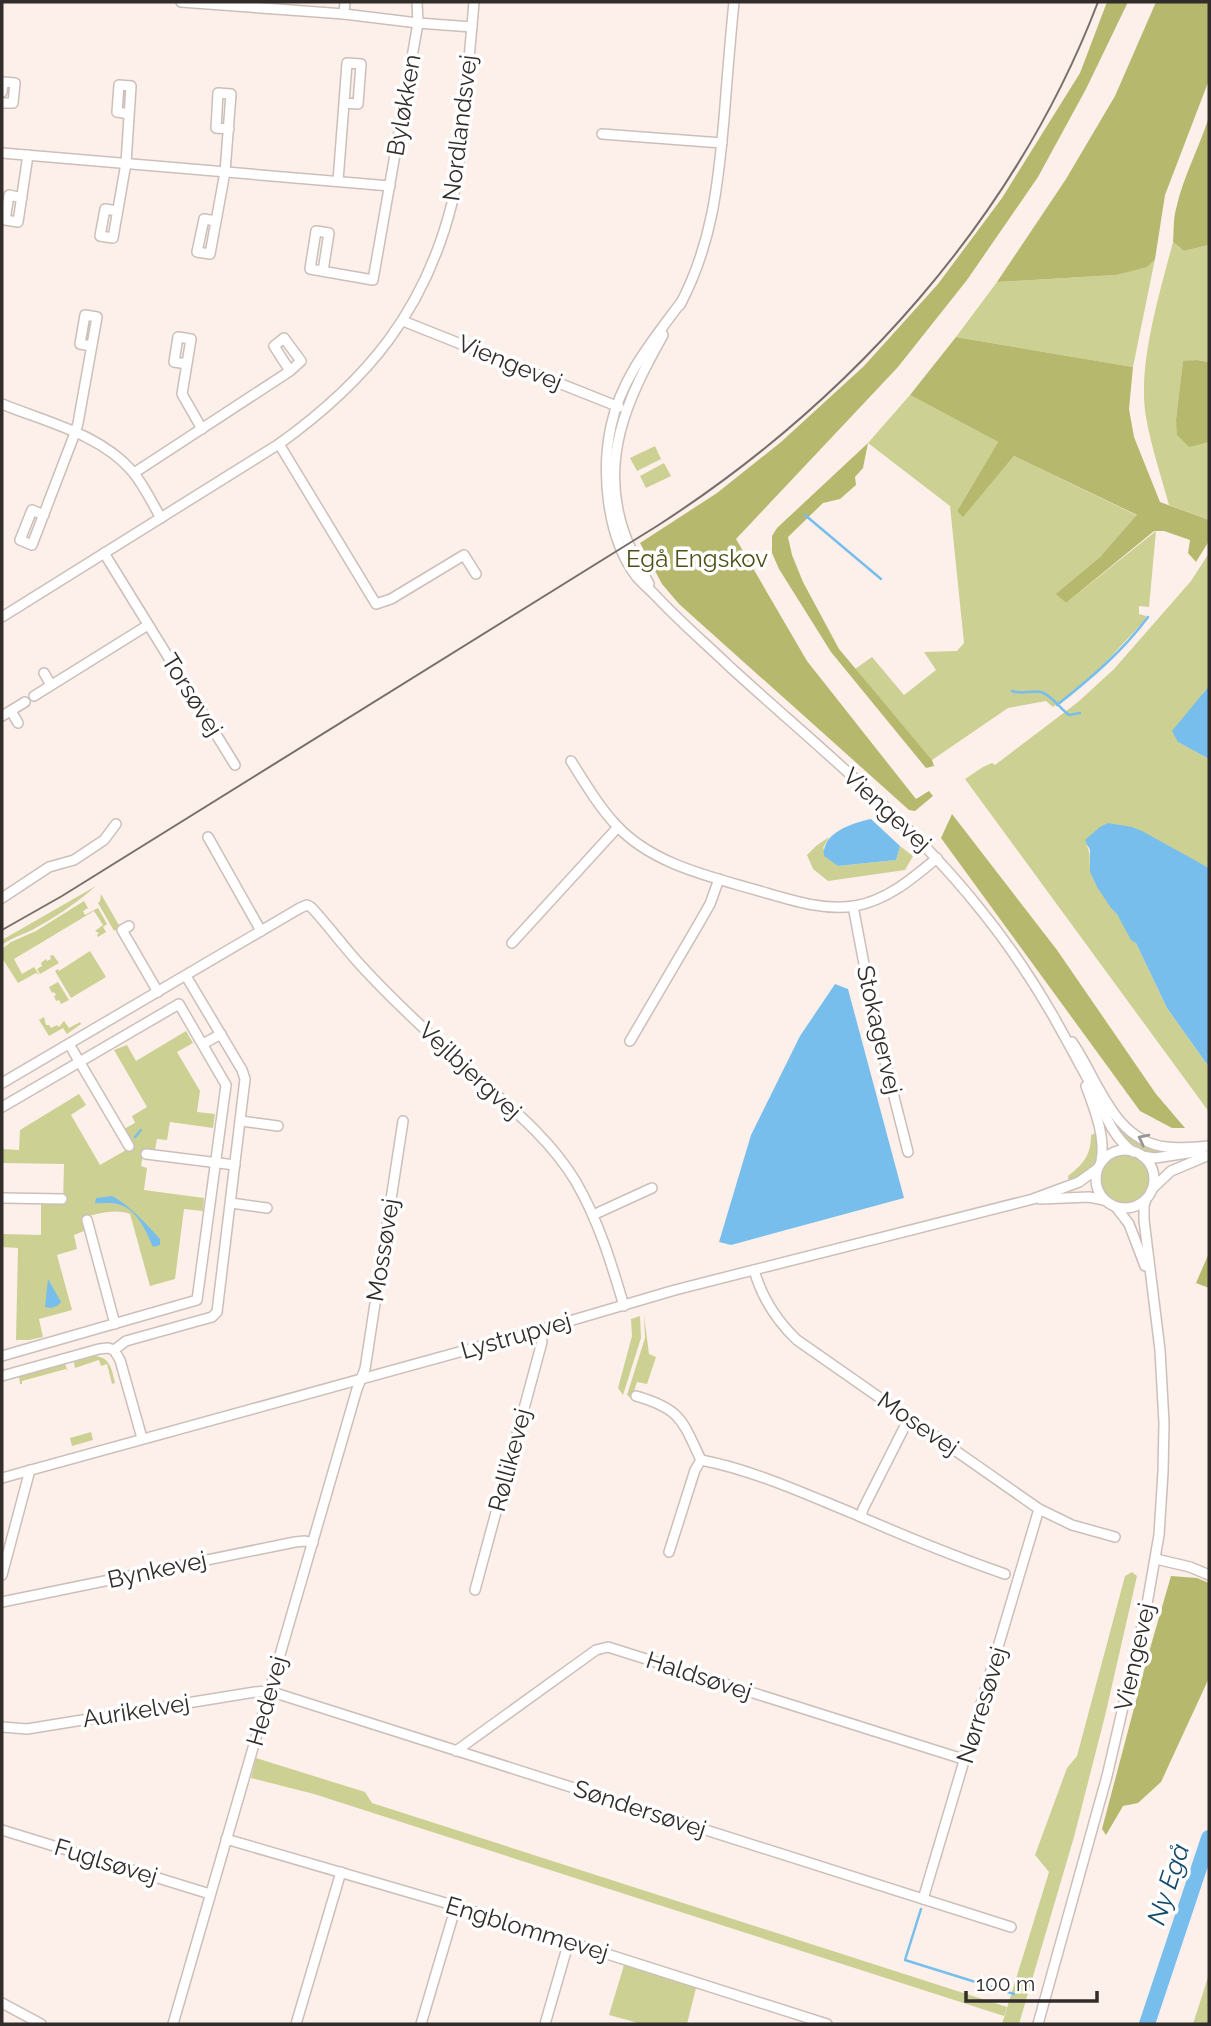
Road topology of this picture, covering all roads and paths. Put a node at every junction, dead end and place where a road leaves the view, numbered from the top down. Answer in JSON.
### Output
{"nodes":[{"id":1,"x":181,"y":2,"type":"edge"},
{"id":2,"x":345,"y":2,"type":"edge"},
{"id":3,"x":417,"y":2,"type":"edge"},
{"id":4,"x":474,"y":2,"type":"edge"},
{"id":5,"x":733,"y":2,"type":"edge"},
{"id":6,"x":233,"y":4,"type":"edge"},
{"id":7,"x":344,"y":14,"type":"junction"},
{"id":8,"x":418,"y":23,"type":"junction"},
{"id":9,"x":472,"y":27,"type":"junction"},
{"id":10,"x":2,"y":92,"type":"edge"},
{"id":11,"x":2,"y":103,"type":"edge"},
{"id":12,"x":344,"y":103,"type":"dead end"},
{"id":13,"x":129,"y":114,"type":"dead end"},
{"id":14,"x":229,"y":129,"type":"dead end"},
{"id":15,"x":602,"y":134,"type":"dead end"},
{"id":16,"x":722,"y":144,"type":"junction"},
{"id":17,"x":2,"y":153,"type":"edge"},
{"id":18,"x":28,"y":155,"type":"junction"},
{"id":19,"x":125,"y":163,"type":"junction"},
{"id":20,"x":225,"y":172,"type":"junction"},
{"id":21,"x":338,"y":181,"type":"junction"},
{"id":22,"x":390,"y":186,"type":"junction"},
{"id":23,"x":22,"y":198,"type":"dead end"},
{"id":24,"x":117,"y":211,"type":"dead end"},
{"id":25,"x":216,"y":221,"type":"dead end"},
{"id":26,"x":323,"y":271,"type":"dead end"},
{"id":27,"x":403,"y":321,"type":"junction"},
{"id":28,"x":91,"y":346,"type":"dead end"},
{"id":29,"x":187,"y":364,"type":"dead end"},
{"id":30,"x":290,"y":371,"type":"dead end"},
{"id":31,"x":2,"y":404,"type":"edge"},
{"id":32,"x":621,"y":407,"type":"junction"},
{"id":33,"x":202,"y":429,"type":"junction"},
{"id":34,"x":75,"y":433,"type":"junction"},
{"id":35,"x":279,"y":444,"type":"junction"},
{"id":36,"x":134,"y":473,"type":"junction"},
{"id":37,"x":44,"y":515,"type":"dead end"},
{"id":38,"x":161,"y":518,"type":"junction"},
{"id":39,"x":104,"y":553,"type":"junction"},
{"id":40,"x":476,"y":574,"type":"dead end"},
{"id":41,"x":2,"y":617,"type":"edge"},
{"id":42,"x":148,"y":625,"type":"junction"},
{"id":43,"x":44,"y":673,"type":"dead end"},
{"id":44,"x":51,"y":685,"type":"junction"},
{"id":45,"x":34,"y":696,"type":"dead end"},
{"id":46,"x":25,"y":702,"type":"dead end"},
{"id":47,"x":11,"y":711,"type":"junction"},
{"id":48,"x":2,"y":716,"type":"edge"},
{"id":49,"x":18,"y":723,"type":"dead end"},
{"id":50,"x":571,"y":761,"type":"dead end"},
{"id":51,"x":235,"y":765,"type":"dead end"},
{"id":52,"x":117,"y":824,"type":"dead end"},
{"id":53,"x":618,"y":828,"type":"junction"},
{"id":54,"x":208,"y":837,"type":"dead end"},
{"id":55,"x":937,"y":858,"type":"junction"},
{"id":56,"x":719,"y":879,"type":"junction"},
{"id":57,"x":2,"y":898,"type":"edge"},
{"id":58,"x":853,"y":906,"type":"junction"},
{"id":59,"x":129,"y":926,"type":"dead end"},
{"id":60,"x":261,"y":931,"type":"junction"},
{"id":61,"x":512,"y":943,"type":"dead end"},
{"id":62,"x":186,"y":976,"type":"junction"},
{"id":63,"x":158,"y":992,"type":"junction"},
{"id":64,"x":1050,"y":1011,"type":"junction"},
{"id":65,"x":220,"y":1034,"type":"junction"},
{"id":66,"x":630,"y":1041,"type":"dead end"},
{"id":67,"x":69,"y":1044,"type":"junction"},
{"id":68,"x":203,"y":1044,"type":"junction"},
{"id":69,"x":79,"y":1062,"type":"junction"},
{"id":70,"x":1077,"y":1062,"type":"junction"},
{"id":71,"x":2,"y":1083,"type":"edge"},
{"id":72,"x":2,"y":1107,"type":"edge"},
{"id":73,"x":241,"y":1121,"type":"junction"},
{"id":74,"x":402,"y":1121,"type":"dead end"},
{"id":75,"x":278,"y":1126,"type":"dead end"},
{"id":76,"x":129,"y":1146,"type":"dead end"},
{"id":77,"x":1209,"y":1150,"type":"edge"},
{"id":78,"x":908,"y":1152,"type":"dead end"},
{"id":79,"x":1137,"y":1153,"type":"junction"},
{"id":80,"x":146,"y":1154,"type":"dead end"},
{"id":81,"x":216,"y":1163,"type":"junction"},
{"id":82,"x":235,"y":1166,"type":"junction"},
{"id":83,"x":1099,"y":1166,"type":"junction"},
{"id":84,"x":652,"y":1188,"type":"dead end"},
{"id":85,"x":1152,"y":1189,"type":"junction"},
{"id":86,"x":2,"y":1198,"type":"edge"},
{"id":87,"x":62,"y":1199,"type":"dead end"},
{"id":88,"x":1033,"y":1199,"type":"junction"},
{"id":89,"x":1146,"y":1199,"type":"junction"},
{"id":90,"x":1104,"y":1200,"type":"junction"},
{"id":91,"x":231,"y":1203,"type":"junction"},
{"id":92,"x":1115,"y":1207,"type":"junction"},
{"id":93,"x":267,"y":1208,"type":"dead end"},
{"id":94,"x":593,"y":1215,"type":"junction"},
{"id":95,"x":87,"y":1220,"type":"dead end"},
{"id":96,"x":754,"y":1270,"type":"junction"},
{"id":97,"x":1150,"y":1281,"type":"junction"},
{"id":98,"x":624,"y":1306,"type":"junction"},
{"id":99,"x":162,"y":1310,"type":"junction"},
{"id":100,"x":115,"y":1324,"type":"junction"},
{"id":101,"x":167,"y":1329,"type":"junction"},
{"id":102,"x":539,"y":1330,"type":"junction"},
{"id":103,"x":51,"y":1342,"type":"junction"},
{"id":104,"x":114,"y":1350,"type":"junction"},
{"id":105,"x":2,"y":1356,"type":"edge"},
{"id":106,"x":56,"y":1361,"type":"junction"},
{"id":107,"x":2,"y":1376,"type":"edge"},
{"id":108,"x":362,"y":1379,"type":"junction"},
{"id":109,"x":636,"y":1396,"type":"dead end"},
{"id":110,"x":909,"y":1418,"type":"junction"},
{"id":111,"x":142,"y":1438,"type":"junction"},
{"id":112,"x":701,"y":1460,"type":"junction"},
{"id":113,"x":30,"y":1470,"type":"junction"},
{"id":114,"x":2,"y":1478,"type":"edge"},
{"id":115,"x":1040,"y":1509,"type":"junction"},
{"id":116,"x":861,"y":1517,"type":"junction"},
{"id":117,"x":1115,"y":1536,"type":"dead end"},
{"id":118,"x":313,"y":1544,"type":"junction"},
{"id":119,"x":669,"y":1552,"type":"dead end"},
{"id":120,"x":1156,"y":1559,"type":"junction"},
{"id":121,"x":2,"y":1574,"type":"edge"},
{"id":122,"x":1005,"y":1574,"type":"dead end"},
{"id":123,"x":1209,"y":1575,"type":"edge"},
{"id":124,"x":475,"y":1590,"type":"dead end"},
{"id":125,"x":2,"y":1602,"type":"edge"},
{"id":126,"x":269,"y":1691,"type":"junction"},
{"id":127,"x":2,"y":1727,"type":"edge"},
{"id":128,"x":456,"y":1751,"type":"junction"},
{"id":129,"x":966,"y":1760,"type":"junction"},
{"id":130,"x":2,"y":1830,"type":"edge"},
{"id":131,"x":226,"y":1839,"type":"junction"},
{"id":132,"x":341,"y":1872,"type":"junction"},
{"id":133,"x":210,"y":1894,"type":"junction"},
{"id":134,"x":923,"y":1899,"type":"junction"},
{"id":135,"x":456,"y":1906,"type":"junction"},
{"id":136,"x":1011,"y":1927,"type":"dead end"},
{"id":137,"x":569,"y":1941,"type":"junction"},
{"id":138,"x":2,"y":2003,"type":"edge"},
{"id":139,"x":41,"y":2024,"type":"edge"},
{"id":140,"x":173,"y":2024,"type":"edge"},
{"id":141,"x":296,"y":2024,"type":"edge"},
{"id":142,"x":421,"y":2024,"type":"edge"},
{"id":143,"x":545,"y":2024,"type":"edge"},
{"id":144,"x":827,"y":2024,"type":"edge"},
{"id":145,"x":1038,"y":2024,"type":"edge"}],
"edges":[{"from":1,"to":6,"type":"street"},
{"from":2,"to":7,"type":"street"},
{"from":3,"to":8,"type":"street","name":"Byløkken"},
{"from":4,"to":9,"type":"street","name":"Nordlandsvej"},
{"from":5,"to":16,"type":"street"},
{"from":6,"to":7,"type":"street"},
{"from":7,"to":8,"type":"street"},
{"from":8,"to":9,"type":"street"},
{"from":8,"to":22,"type":"street","name":"Byløkken"},
{"from":9,"to":27,"type":"street","name":"Nordlandsvej"},
{"from":10,"to":11,"type":"street"},
{"from":12,"to":21,"type":"street"},
{"from":13,"to":19,"type":"street"},
{"from":14,"to":20,"type":"street"},
{"from":15,"to":16,"type":"street"},
{"from":16,"to":32,"type":"street"},
{"from":17,"to":18,"type":"street","name":"Byløkken"},
{"from":18,"to":19,"type":"street","name":"Byløkken"},
{"from":18,"to":23,"type":"street"},
{"from":19,"to":20,"type":"street","name":"Byløkken"},
{"from":19,"to":24,"type":"street"},
{"from":20,"to":21,"type":"street","name":"Byløkken"},
{"from":20,"to":25,"type":"street"},
{"from":21,"to":22,"type":"street","name":"Byløkken"},
{"from":22,"to":26,"type":"street","name":"Byløkken"},
{"from":27,"to":32,"type":"street","name":"Viengevej"},
{"from":27,"to":35,"type":"street","name":"Nordlandsvej"},
{"from":28,"to":34,"type":"street"},
{"from":29,"to":33,"type":"street"},
{"from":30,"to":33,"type":"street"},
{"from":31,"to":34,"type":"street"},
{"from":32,"to":55,"type":"street","name":"Viengevej"},
{"from":33,"to":36,"type":"street"},
{"from":34,"to":36,"type":"street"},
{"from":34,"to":37,"type":"street"},
{"from":35,"to":38,"type":"street","name":"Nordlandsvej"},
{"from":35,"to":40,"type":"street"},
{"from":36,"to":38,"type":"street"},
{"from":38,"to":39,"type":"street","name":"Nordlandsvej"},
{"from":39,"to":41,"type":"street","name":"Nordlandsvej"},
{"from":39,"to":42,"type":"street","name":"Torsøvej"},
{"from":42,"to":44,"type":"street"},
{"from":42,"to":51,"type":"street","name":"Torsøvej"},
{"from":43,"to":44,"type":"street"},
{"from":44,"to":45,"type":"street"},
{"from":46,"to":47,"type":"street"},
{"from":47,"to":48,"type":"street"},
{"from":47,"to":49,"type":"street"},
{"from":50,"to":53,"type":"street"},
{"from":52,"to":57,"type":"street"},
{"from":53,"to":56,"type":"street"},
{"from":53,"to":61,"type":"street"},
{"from":54,"to":60,"type":"street"},
{"from":55,"to":58,"type":"street"},
{"from":55,"to":64,"type":"street","name":"Viengevej"},
{"from":56,"to":58,"type":"street"},
{"from":56,"to":66,"type":"street"},
{"from":58,"to":78,"type":"street","name":"Stokagervej"},
{"from":59,"to":63,"type":"street"},
{"from":60,"to":62,"type":"street"},
{"from":60,"to":94,"type":"street","name":"Vejlbjergvej"},
{"from":62,"to":63,"type":"street"},
{"from":62,"to":65,"type":"street"},
{"from":63,"to":67,"type":"street"},
{"from":64,"to":70,"type":"street","name":"Viengevej"},
{"from":77,"to":64,"type":"street","one_way":true},
{"from":65,"to":68,"type":"street"},
{"from":65,"to":73,"type":"street"},
{"from":67,"to":69,"type":"street"},
{"from":67,"to":71,"type":"street"},
{"from":68,"to":69,"type":"street"},
{"from":68,"to":81,"type":"street"},
{"from":69,"to":72,"type":"street"},
{"from":69,"to":76,"type":"street"},
{"from":70,"to":79,"type":"street","name":"Viengevej"},
{"from":70,"to":83,"type":"street","name":"Viengevej"},
{"from":73,"to":75,"type":"street"},
{"from":73,"to":82,"type":"street"},
{"from":74,"to":108,"type":"street","name":"Mossøvej"},
{"from":77,"to":79,"type":"street"},
{"from":77,"to":85,"type":"street"},
{"from":79,"to":83,"type":"street"},
{"from":79,"to":85,"type":"street"},
{"from":80,"to":81,"type":"street"},
{"from":81,"to":82,"type":"street"},
{"from":81,"to":99,"type":"street"},
{"from":82,"to":91,"type":"street"},
{"from":83,"to":88,"type":"street","name":"Lystrupvej"},
{"from":83,"to":90,"type":"street"},
{"from":84,"to":94,"type":"street"},
{"from":85,"to":89,"type":"street"},
{"from":86,"to":87,"type":"street"},
{"from":88,"to":90,"type":"street","name":"Lystrupvej"},
{"from":88,"to":96,"type":"street","name":"Lystrupvej"},
{"from":89,"to":92,"type":"street"},
{"from":89,"to":97,"type":"street","name":"Viengevej"},
{"from":90,"to":92,"type":"street"},
{"from":91,"to":93,"type":"street"},
{"from":91,"to":101,"type":"street"},
{"from":92,"to":97,"type":"street","name":"Viengevej"},
{"from":94,"to":98,"type":"street","name":"Vejlbjergvej"},
{"from":95,"to":100,"type":"street"},
{"from":96,"to":98,"type":"street","name":"Lystrupvej"},
{"from":96,"to":110,"type":"street","name":"Mosevej"},
{"from":97,"to":120,"type":"street","name":"Viengevej"},
{"from":98,"to":102,"type":"street","name":"Lystrupvej"},
{"from":99,"to":100,"type":"street"},
{"from":99,"to":101,"type":"street"},
{"from":100,"to":103,"type":"street"},
{"from":101,"to":104,"type":"street"},
{"from":102,"to":108,"type":"street","name":"Lystrupvej"},
{"from":102,"to":124,"type":"street","name":"Røllikevej"},
{"from":103,"to":105,"type":"street"},
{"from":103,"to":106,"type":"street"},
{"from":104,"to":106,"type":"street"},
{"from":104,"to":111,"type":"street"},
{"from":106,"to":107,"type":"street"},
{"from":108,"to":111,"type":"street","name":"Lystrupvej"},
{"from":108,"to":118,"type":"street","name":"Hedevej"},
{"from":109,"to":112,"type":"street"},
{"from":110,"to":115,"type":"street","name":"Mosevej"},
{"from":110,"to":116,"type":"street"},
{"from":111,"to":113,"type":"street","name":"Lystrupvej"},
{"from":112,"to":116,"type":"street"},
{"from":112,"to":119,"type":"street"},
{"from":113,"to":114,"type":"street","name":"Lystrupvej"},
{"from":113,"to":121,"type":"street"},
{"from":115,"to":117,"type":"street","name":"Mosevej"},
{"from":115,"to":129,"type":"street","name":"Nørresøvej"},
{"from":116,"to":122,"type":"street"},
{"from":118,"to":125,"type":"street","name":"Bynkevej"},
{"from":118,"to":126,"type":"street","name":"Hedevej"},
{"from":120,"to":123,"type":"street"},
{"from":120,"to":145,"type":"street","name":"Viengevej"},
{"from":126,"to":127,"type":"street","name":"Aurikelvej"},
{"from":126,"to":128,"type":"street","name":"Søndersøvej"},
{"from":126,"to":131,"type":"street","name":"Hedevej"},
{"from":128,"to":129,"type":"street","name":"Haldsøvej"},
{"from":128,"to":134,"type":"street","name":"Søndersøvej"},
{"from":129,"to":134,"type":"street","name":"Nørresøvej"},
{"from":130,"to":133,"type":"street","name":"Fuglsøvej"},
{"from":131,"to":132,"type":"street","name":"Engblommevej"},
{"from":131,"to":133,"type":"street","name":"Hedevej"},
{"from":132,"to":135,"type":"street","name":"Engblommevej"},
{"from":132,"to":141,"type":"street"},
{"from":133,"to":140,"type":"street","name":"Hedevej"},
{"from":134,"to":136,"type":"street","name":"Søndersøvej"},
{"from":135,"to":137,"type":"street","name":"Engblommevej"},
{"from":135,"to":142,"type":"street"},
{"from":137,"to":143,"type":"street"},
{"from":137,"to":144,"type":"street","name":"Engblommevej"},
{"from":138,"to":139,"type":"street"}]}
